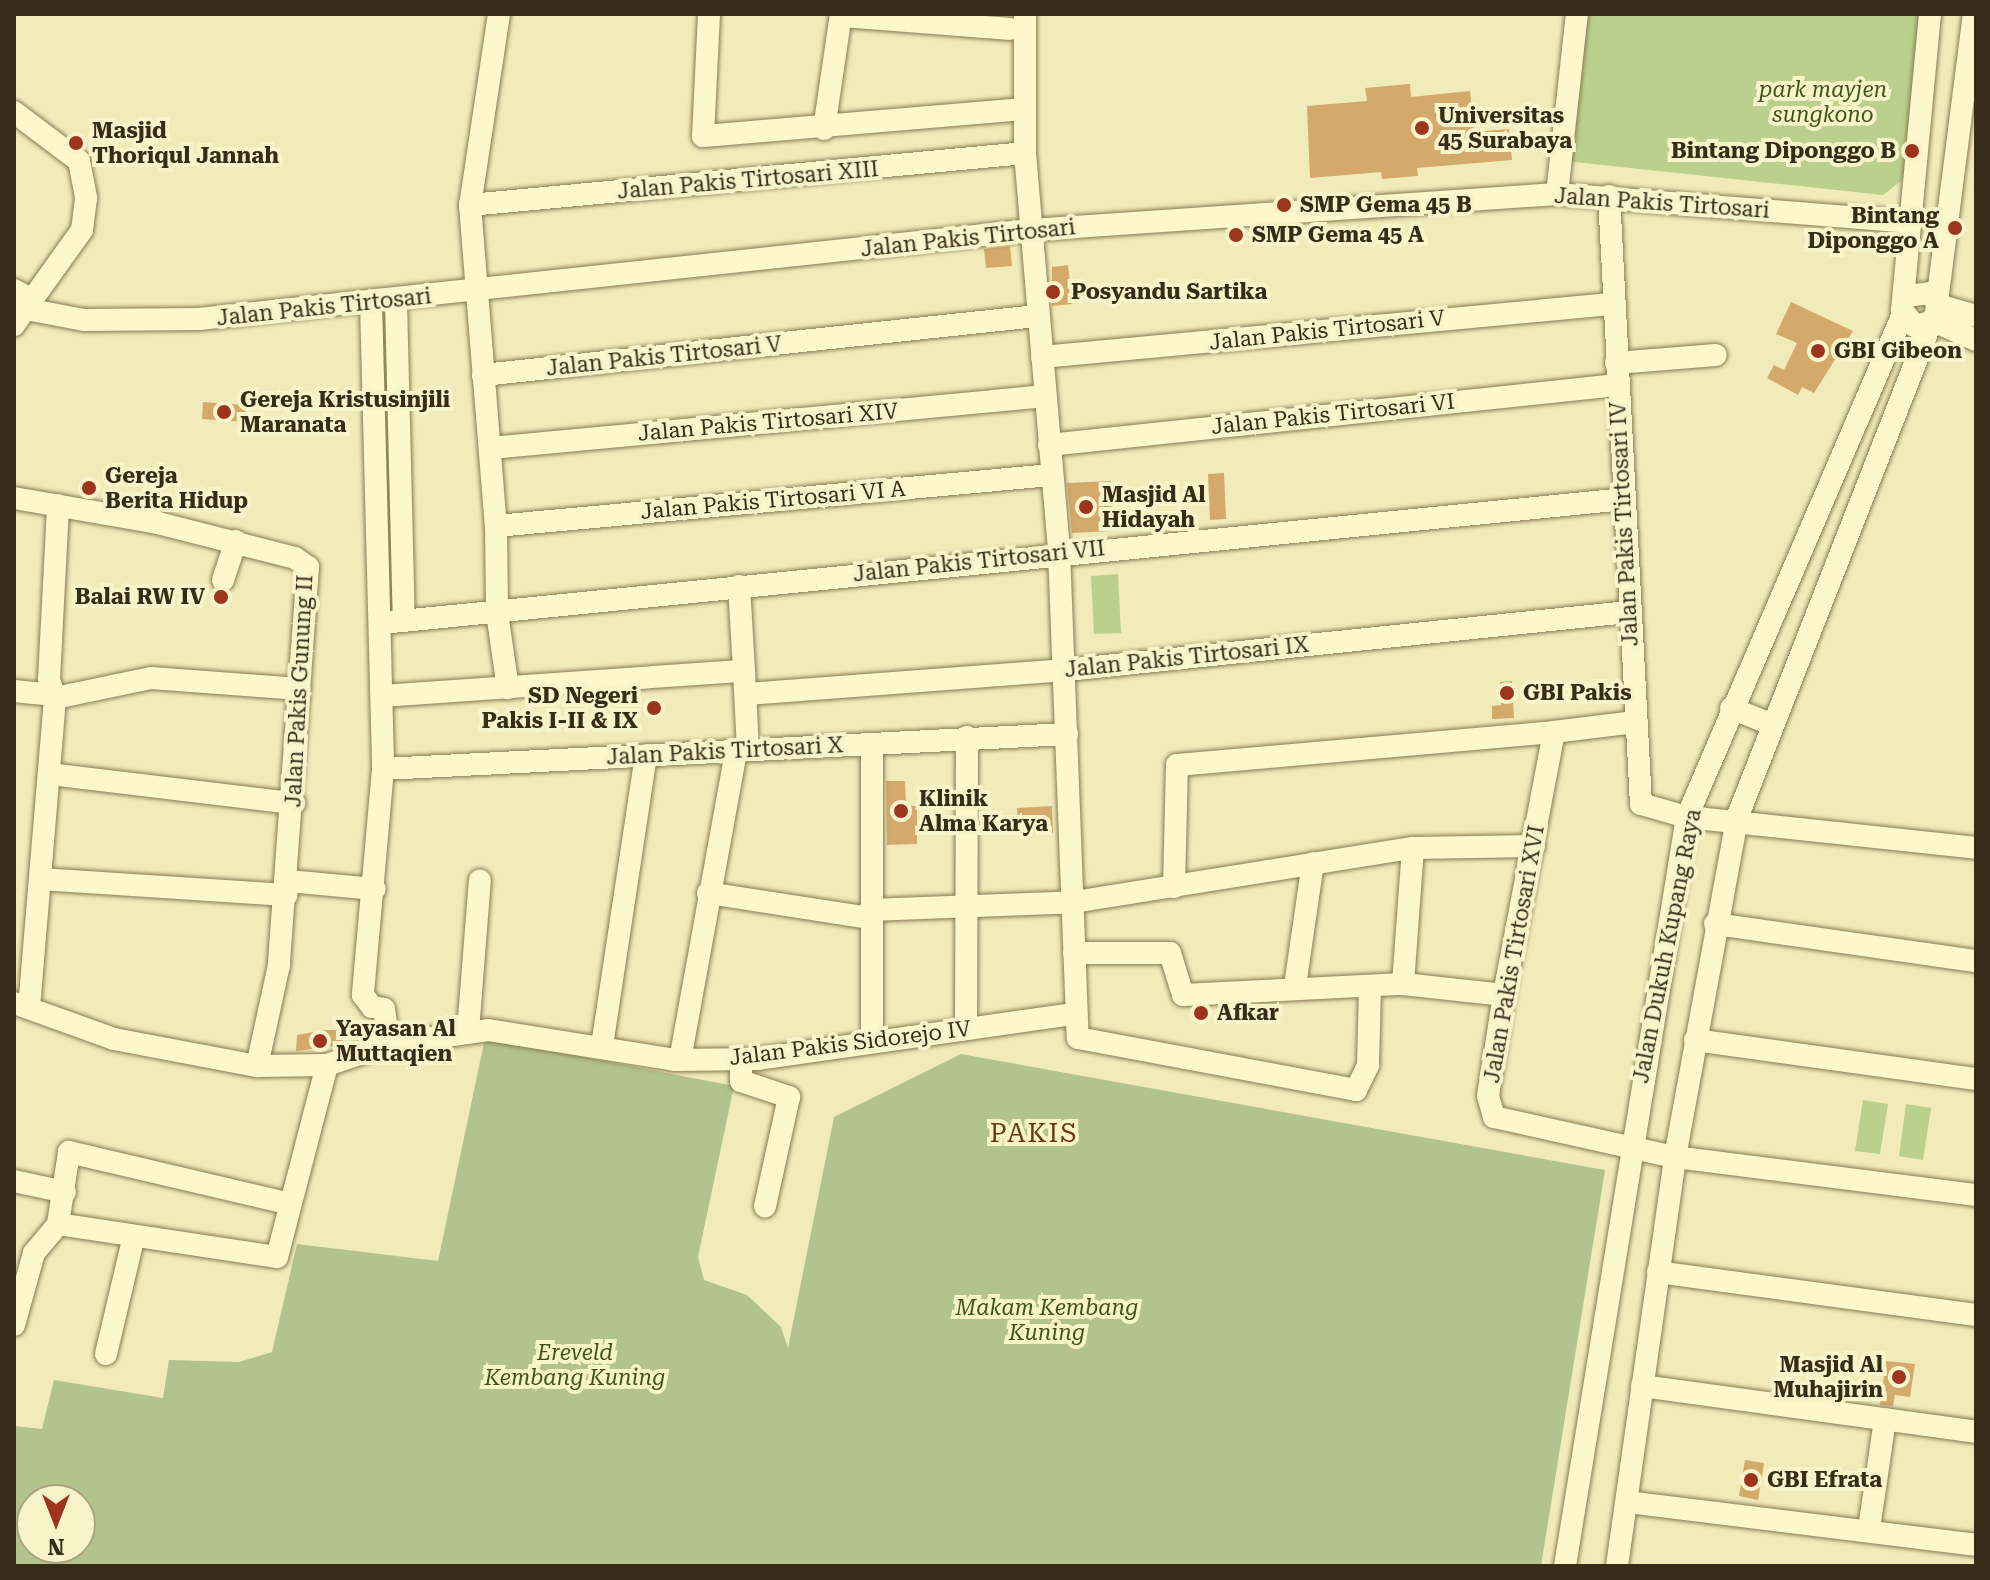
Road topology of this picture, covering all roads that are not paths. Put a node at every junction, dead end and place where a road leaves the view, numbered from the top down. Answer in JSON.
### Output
{"nodes":[{"id":1,"x":499,"y":14,"type":"edge"},
{"id":2,"x":709,"y":14,"type":"edge"},
{"id":3,"x":1577,"y":14,"type":"edge"},
{"id":4,"x":1930,"y":14,"type":"edge"},
{"id":5,"x":1974,"y":14,"type":"edge"},
{"id":6,"x":841,"y":15,"type":"edge"},
{"id":7,"x":1015,"y":19,"type":"edge"},
{"id":8,"x":1025,"y":102,"type":"junction"},
{"id":9,"x":1923,"y":111,"type":"junction"},
{"id":10,"x":14,"y":112,"type":"edge"},
{"id":11,"x":1960,"y":114,"type":"junction"},
{"id":12,"x":824,"y":129,"type":"junction"},
{"id":13,"x":1025,"y":153,"type":"junction"},
{"id":14,"x":1557,"y":194,"type":"junction"},
{"id":15,"x":1609,"y":196,"type":"junction"},
{"id":16,"x":470,"y":205,"type":"junction"},
{"id":17,"x":1912,"y":222,"type":"junction"},
{"id":18,"x":1031,"y":230,"type":"junction"},
{"id":19,"x":475,"y":292,"type":"junction"},
{"id":20,"x":396,"y":301,"type":"junction"},
{"id":21,"x":371,"y":303,"type":"junction"},
{"id":22,"x":1611,"y":304,"type":"junction"},
{"id":23,"x":1905,"y":305,"type":"junction"},
{"id":24,"x":22,"y":306,"type":"edge"},
{"id":25,"x":1935,"y":313,"type":"junction"},
{"id":26,"x":1037,"y":316,"type":"junction"},
{"id":27,"x":1976,"y":316,"type":"edge"},
{"id":28,"x":1976,"y":340,"type":"edge"},
{"id":29,"x":1716,"y":355,"type":"dead end"},
{"id":30,"x":1042,"y":357,"type":"junction"},
{"id":31,"x":1616,"y":374,"type":"junction"},
{"id":32,"x":483,"y":375,"type":"junction"},
{"id":33,"x":1046,"y":396,"type":"junction"},
{"id":34,"x":1851,"y":433,"type":"junction"},
{"id":35,"x":1049,"y":445,"type":"junction"},
{"id":36,"x":1885,"y":446,"type":"junction"},
{"id":37,"x":491,"y":448,"type":"junction"},
{"id":38,"x":1051,"y":475,"type":"junction"},
{"id":39,"x":14,"y":498,"type":"edge"},
{"id":40,"x":1625,"y":499,"type":"junction"},
{"id":41,"x":58,"y":505,"type":"junction"},
{"id":42,"x":496,"y":526,"type":"junction"},
{"id":43,"x":236,"y":541,"type":"junction"},
{"id":44,"x":1059,"y":551,"type":"junction"},
{"id":45,"x":223,"y":580,"type":"dead end"},
{"id":46,"x":739,"y":586,"type":"junction"},
{"id":47,"x":1628,"y":612,"type":"junction"},
{"id":48,"x":497,"y":613,"type":"junction"},
{"id":49,"x":393,"y":622,"type":"junction"},
{"id":50,"x":1066,"y":670,"type":"junction"},
{"id":51,"x":744,"y":671,"type":"junction"},
{"id":52,"x":508,"y":688,"type":"junction"},
{"id":53,"x":300,"y":689,"type":"junction"},
{"id":54,"x":14,"y":691,"type":"edge"},
{"id":55,"x":747,"y":694,"type":"junction"},
{"id":56,"x":54,"y":696,"type":"junction"},
{"id":57,"x":382,"y":696,"type":"junction"},
{"id":58,"x":1731,"y":708,"type":"junction"},
{"id":59,"x":1635,"y":722,"type":"junction"},
{"id":60,"x":1773,"y":725,"type":"junction"},
{"id":61,"x":1554,"y":732,"type":"junction"},
{"id":62,"x":1067,"y":734,"type":"junction"},
{"id":63,"x":967,"y":737,"type":"junction"},
{"id":64,"x":872,"y":744,"type":"junction"},
{"id":65,"x":742,"y":750,"type":"junction"},
{"id":66,"x":646,"y":755,"type":"junction"},
{"id":67,"x":383,"y":769,"type":"junction"},
{"id":68,"x":49,"y":774,"type":"junction"},
{"id":69,"x":294,"y":803,"type":"junction"},
{"id":70,"x":1687,"y":817,"type":"junction"},
{"id":71,"x":1737,"y":818,"type":"junction"},
{"id":72,"x":1534,"y":846,"type":"junction"},
{"id":73,"x":1413,"y":848,"type":"junction"},
{"id":74,"x":1976,"y":848,"type":"edge"},
{"id":75,"x":1313,"y":863,"type":"junction"},
{"id":76,"x":40,"y":879,"type":"junction"},
{"id":77,"x":480,"y":880,"type":"dead end"},
{"id":78,"x":1174,"y":887,"type":"junction"},
{"id":79,"x":287,"y":888,"type":"junction"},
{"id":80,"x":375,"y":889,"type":"junction"},
{"id":81,"x":708,"y":893,"type":"junction"},
{"id":82,"x":1074,"y":902,"type":"junction"},
{"id":83,"x":967,"y":907,"type":"junction"},
{"id":84,"x":870,"y":914,"type":"junction"},
{"id":85,"x":1715,"y":924,"type":"junction"},
{"id":86,"x":1074,"y":953,"type":"junction"},
{"id":87,"x":1976,"y":961,"type":"edge"},
{"id":88,"x":1403,"y":984,"type":"junction"},
{"id":89,"x":1295,"y":986,"type":"junction"},
{"id":90,"x":1370,"y":986,"type":"junction"},
{"id":91,"x":1504,"y":995,"type":"junction"},
{"id":92,"x":22,"y":1005,"type":"edge"},
{"id":93,"x":1074,"y":1014,"type":"junction"},
{"id":94,"x":966,"y":1029,"type":"junction"},
{"id":95,"x":468,"y":1031,"type":"junction"},
{"id":96,"x":872,"y":1039,"type":"junction"},
{"id":97,"x":1695,"y":1040,"type":"junction"},
{"id":98,"x":389,"y":1044,"type":"junction"},
{"id":99,"x":602,"y":1046,"type":"junction"},
{"id":100,"x":680,"y":1060,"type":"junction"},
{"id":101,"x":741,"y":1060,"type":"junction"},
{"id":102,"x":327,"y":1065,"type":"junction"},
{"id":103,"x":257,"y":1066,"type":"junction"},
{"id":104,"x":1976,"y":1079,"type":"edge"},
{"id":105,"x":1630,"y":1147,"type":"junction"},
{"id":106,"x":1675,"y":1157,"type":"junction"},
{"id":107,"x":14,"y":1181,"type":"edge"},
{"id":108,"x":65,"y":1192,"type":"junction"},
{"id":109,"x":1976,"y":1195,"type":"edge"},
{"id":110,"x":290,"y":1204,"type":"junction"},
{"id":111,"x":765,"y":1206,"type":"dead end"},
{"id":112,"x":58,"y":1224,"type":"junction"},
{"id":113,"x":134,"y":1236,"type":"junction"},
{"id":114,"x":1658,"y":1272,"type":"junction"},
{"id":115,"x":15,"y":1315,"type":"edge"},
{"id":116,"x":1976,"y":1315,"type":"edge"},
{"id":117,"x":106,"y":1354,"type":"dead end"},
{"id":118,"x":1642,"y":1386,"type":"junction"},
{"id":119,"x":1885,"y":1419,"type":"junction"},
{"id":120,"x":1976,"y":1432,"type":"edge"},
{"id":121,"x":1627,"y":1502,"type":"junction"},
{"id":122,"x":1869,"y":1529,"type":"junction"},
{"id":123,"x":1976,"y":1545,"type":"edge"},
{"id":124,"x":1565,"y":1566,"type":"edge"},
{"id":125,"x":1617,"y":1566,"type":"edge"}],
"edges":[{"from":1,"to":16,"type":"street"},
{"from":2,"to":12,"type":"street"},
{"from":3,"to":14,"type":"street"},
{"from":4,"to":9,"type":"street","name":"Jalan Dukuh Kupang Raya"},
{"from":5,"to":11,"type":"street","name":"Jalan Dukuh Kupang Raya"},
{"from":6,"to":7,"type":"street"},
{"from":6,"to":12,"type":"street"},
{"from":7,"to":8,"type":"street"},
{"from":8,"to":12,"type":"street"},
{"from":8,"to":13,"type":"street"},
{"from":9,"to":11,"type":"street"},
{"from":9,"to":17,"type":"street","name":"Jalan Dukuh Kupang Raya"},
{"from":10,"to":24,"type":"street"},
{"from":11,"to":25,"type":"street","name":"Jalan Dukuh Kupang Raya"},
{"from":13,"to":16,"type":"street","name":"Jalan Pakis Tirtosari XIII"},
{"from":13,"to":18,"type":"street"},
{"from":14,"to":15,"type":"street","name":"Jalan Pakis Tirtosari"},
{"from":14,"to":18,"type":"street","name":"Jalan Pakis Tirtosari"},
{"from":15,"to":17,"type":"street","name":"Jalan Pakis Tirtosari"},
{"from":15,"to":22,"type":"street","name":"Jalan Pakis Tirtosari IV"},
{"from":16,"to":19,"type":"street"},
{"from":17,"to":23,"type":"street","name":"Jalan Dukuh Kupang Raya"},
{"from":18,"to":19,"type":"street","name":"Jalan Pakis Tirtosari"},
{"from":18,"to":26,"type":"street"},
{"from":19,"to":20,"type":"street","name":"Jalan Pakis Tirtosari"},
{"from":19,"to":32,"type":"street"},
{"from":20,"to":21,"type":"street","name":"Jalan Pakis Tirtosari"},
{"from":20,"to":49,"type":"street"},
{"from":21,"to":24,"type":"street","name":"Jalan Pakis Tirtosari"},
{"from":21,"to":49,"type":"street"},
{"from":22,"to":30,"type":"street","name":"Jalan Pakis Tirtosari V"},
{"from":22,"to":31,"type":"street","name":"Jalan Pakis Tirtosari IV"},
{"from":23,"to":25,"type":"street"},
{"from":23,"to":25,"type":"street"},
{"from":23,"to":34,"type":"street","name":"Jalan Dukuh Kupang Raya"},
{"from":25,"to":27,"type":"street"},
{"from":25,"to":28,"type":"street"},
{"from":25,"to":36,"type":"street","name":"Jalan Dukuh Kupang Raya"},
{"from":26,"to":30,"type":"street"},
{"from":26,"to":32,"type":"street","name":"Jalan Pakis Tirtosari V"},
{"from":29,"to":31,"type":"street","name":"Jalan Pakis Tirtosari VI"},
{"from":30,"to":33,"type":"street"},
{"from":31,"to":35,"type":"street","name":"Jalan Pakis Tirtosari VI"},
{"from":31,"to":40,"type":"street","name":"Jalan Pakis Tirtosari IV"},
{"from":32,"to":37,"type":"street"},
{"from":33,"to":35,"type":"street"},
{"from":33,"to":37,"type":"street","name":"Jalan Pakis Tirtosari XIV"},
{"from":34,"to":36,"type":"street"},
{"from":34,"to":58,"type":"street","name":"Jalan Dukuh Kupang Raya"},
{"from":35,"to":38,"type":"street"},
{"from":36,"to":60,"type":"street","name":"Jalan Dukuh Kupang Raya"},
{"from":37,"to":42,"type":"street"},
{"from":38,"to":42,"type":"street","name":"Jalan Pakis Tirtosari VI A"},
{"from":38,"to":44,"type":"street"},
{"from":39,"to":41,"type":"street","name":"Jalan Pakis Gunung II"},
{"from":40,"to":44,"type":"street","name":"Jalan Pakis Tirtosari VII"},
{"from":40,"to":47,"type":"street","name":"Jalan Pakis Tirtosari IV"},
{"from":41,"to":43,"type":"street","name":"Jalan Pakis Gunung II"},
{"from":41,"to":56,"type":"street"},
{"from":42,"to":48,"type":"street"},
{"from":43,"to":45,"type":"street"},
{"from":43,"to":53,"type":"street","name":"Jalan Pakis Gunung II"},
{"from":44,"to":46,"type":"street","name":"Jalan Pakis Tirtosari VII"},
{"from":44,"to":50,"type":"street"},
{"from":46,"to":48,"type":"street","name":"Jalan Pakis Tirtosari VII"},
{"from":46,"to":51,"type":"street"},
{"from":47,"to":50,"type":"street","name":"Jalan Pakis Tirtosari IX"},
{"from":47,"to":59,"type":"street","name":"Jalan Pakis Tirtosari IV"},
{"from":48,"to":49,"type":"street","name":"Jalan Pakis Tirtosari VII"},
{"from":48,"to":52,"type":"street"},
{"from":49,"to":57,"type":"street"},
{"from":50,"to":55,"type":"street","name":"Jalan Pakis Tirtosari IX"},
{"from":50,"to":62,"type":"street"},
{"from":51,"to":52,"type":"street"},
{"from":51,"to":55,"type":"street"},
{"from":52,"to":57,"type":"street"},
{"from":53,"to":56,"type":"street"},
{"from":53,"to":69,"type":"street","name":"Jalan Pakis Gunung II"},
{"from":54,"to":56,"type":"street"},
{"from":55,"to":65,"type":"street"},
{"from":56,"to":68,"type":"street"},
{"from":57,"to":67,"type":"street"},
{"from":58,"to":60,"type":"street"},
{"from":58,"to":70,"type":"street","name":"Jalan Dukuh Kupang Raya"},
{"from":59,"to":61,"type":"street"},
{"from":59,"to":70,"type":"street","name":"Jalan Pakis Tirtosari IV"},
{"from":60,"to":71,"type":"street","name":"Jalan Dukuh Kupang Raya"},
{"from":61,"to":72,"type":"street","name":"Jalan Pakis Tirtosari XVI"},
{"from":61,"to":78,"type":"street"},
{"from":62,"to":63,"type":"street","name":"Jalan Pakis Tirtosari X"},
{"from":62,"to":82,"type":"street"},
{"from":63,"to":64,"type":"street","name":"Jalan Pakis Tirtosari X"},
{"from":63,"to":83,"type":"street"},
{"from":64,"to":65,"type":"street","name":"Jalan Pakis Tirtosari X"},
{"from":64,"to":84,"type":"street"},
{"from":65,"to":66,"type":"street","name":"Jalan Pakis Tirtosari X"},
{"from":65,"to":81,"type":"street"},
{"from":66,"to":67,"type":"street","name":"Jalan Pakis Tirtosari X"},
{"from":66,"to":99,"type":"street"},
{"from":67,"to":80,"type":"street"},
{"from":68,"to":69,"type":"street"},
{"from":68,"to":76,"type":"street"},
{"from":69,"to":79,"type":"street","name":"Jalan Pakis Gunung II"},
{"from":70,"to":71,"type":"street"},
{"from":70,"to":105,"type":"street","name":"Jalan Dukuh Kupang Raya"},
{"from":71,"to":74,"type":"street"},
{"from":71,"to":85,"type":"street","name":"Jalan Dukuh Kupang Raya"},
{"from":72,"to":73,"type":"street"},
{"from":72,"to":91,"type":"street","name":"Jalan Pakis Tirtosari XVI"},
{"from":73,"to":75,"type":"street"},
{"from":73,"to":88,"type":"street"},
{"from":75,"to":78,"type":"street"},
{"from":75,"to":89,"type":"street"},
{"from":76,"to":79,"type":"street"},
{"from":76,"to":92,"type":"street"},
{"from":77,"to":95,"type":"street"},
{"from":78,"to":82,"type":"street"},
{"from":79,"to":80,"type":"street"},
{"from":79,"to":103,"type":"street","name":"Jalan Pakis Gunung II"},
{"from":80,"to":98,"type":"street"},
{"from":81,"to":84,"type":"street"},
{"from":81,"to":100,"type":"street"},
{"from":82,"to":83,"type":"street"},
{"from":82,"to":86,"type":"street"},
{"from":83,"to":84,"type":"street"},
{"from":83,"to":94,"type":"street"},
{"from":84,"to":96,"type":"street"},
{"from":85,"to":87,"type":"street"},
{"from":85,"to":97,"type":"street","name":"Jalan Dukuh Kupang Raya"},
{"from":86,"to":89,"type":"street"},
{"from":86,"to":93,"type":"street"},
{"from":88,"to":90,"type":"street"},
{"from":88,"to":91,"type":"street"},
{"from":89,"to":90,"type":"street"},
{"from":90,"to":93,"type":"street"},
{"from":91,"to":105,"type":"street","name":"Jalan Pakis Tirtosari XVI"},
{"from":92,"to":103,"type":"street","name":"Jalan Pakis Sidorejo IV"},
{"from":93,"to":94,"type":"street","name":"Jalan Pakis Sidorejo IV"},
{"from":94,"to":96,"type":"street","name":"Jalan Pakis Sidorejo IV"},
{"from":95,"to":98,"type":"street","name":"Jalan Pakis Sidorejo IV"},
{"from":95,"to":99,"type":"street","name":"Jalan Pakis Sidorejo IV"},
{"from":96,"to":101,"type":"street","name":"Jalan Pakis Sidorejo IV"},
{"from":97,"to":104,"type":"street"},
{"from":97,"to":106,"type":"street","name":"Jalan Dukuh Kupang Raya"},
{"from":98,"to":102,"type":"street","name":"Jalan Pakis Sidorejo IV"},
{"from":99,"to":100,"type":"street","name":"Jalan Pakis Sidorejo IV"},
{"from":100,"to":101,"type":"street","name":"Jalan Pakis Sidorejo IV"},
{"from":101,"to":111,"type":"street"},
{"from":102,"to":103,"type":"street","name":"Jalan Pakis Sidorejo IV"},
{"from":102,"to":110,"type":"street"},
{"from":105,"to":106,"type":"street"},
{"from":105,"to":124,"type":"street","name":"Jalan Dukuh Kupang Raya"},
{"from":106,"to":109,"type":"street"},
{"from":106,"to":114,"type":"street","name":"Jalan Dukuh Kupang Raya"},
{"from":107,"to":108,"type":"street"},
{"from":108,"to":110,"type":"street"},
{"from":108,"to":112,"type":"street"},
{"from":110,"to":113,"type":"street"},
{"from":112,"to":113,"type":"street"},
{"from":112,"to":115,"type":"street"},
{"from":113,"to":117,"type":"street"},
{"from":114,"to":116,"type":"street"},
{"from":114,"to":118,"type":"street","name":"Jalan Dukuh Kupang Raya"},
{"from":118,"to":119,"type":"street"},
{"from":118,"to":121,"type":"street","name":"Jalan Dukuh Kupang Raya"},
{"from":119,"to":120,"type":"street"},
{"from":119,"to":122,"type":"street"},
{"from":121,"to":122,"type":"street"},
{"from":121,"to":125,"type":"street","name":"Jalan Dukuh Kupang Raya"},
{"from":122,"to":123,"type":"street"}]}
